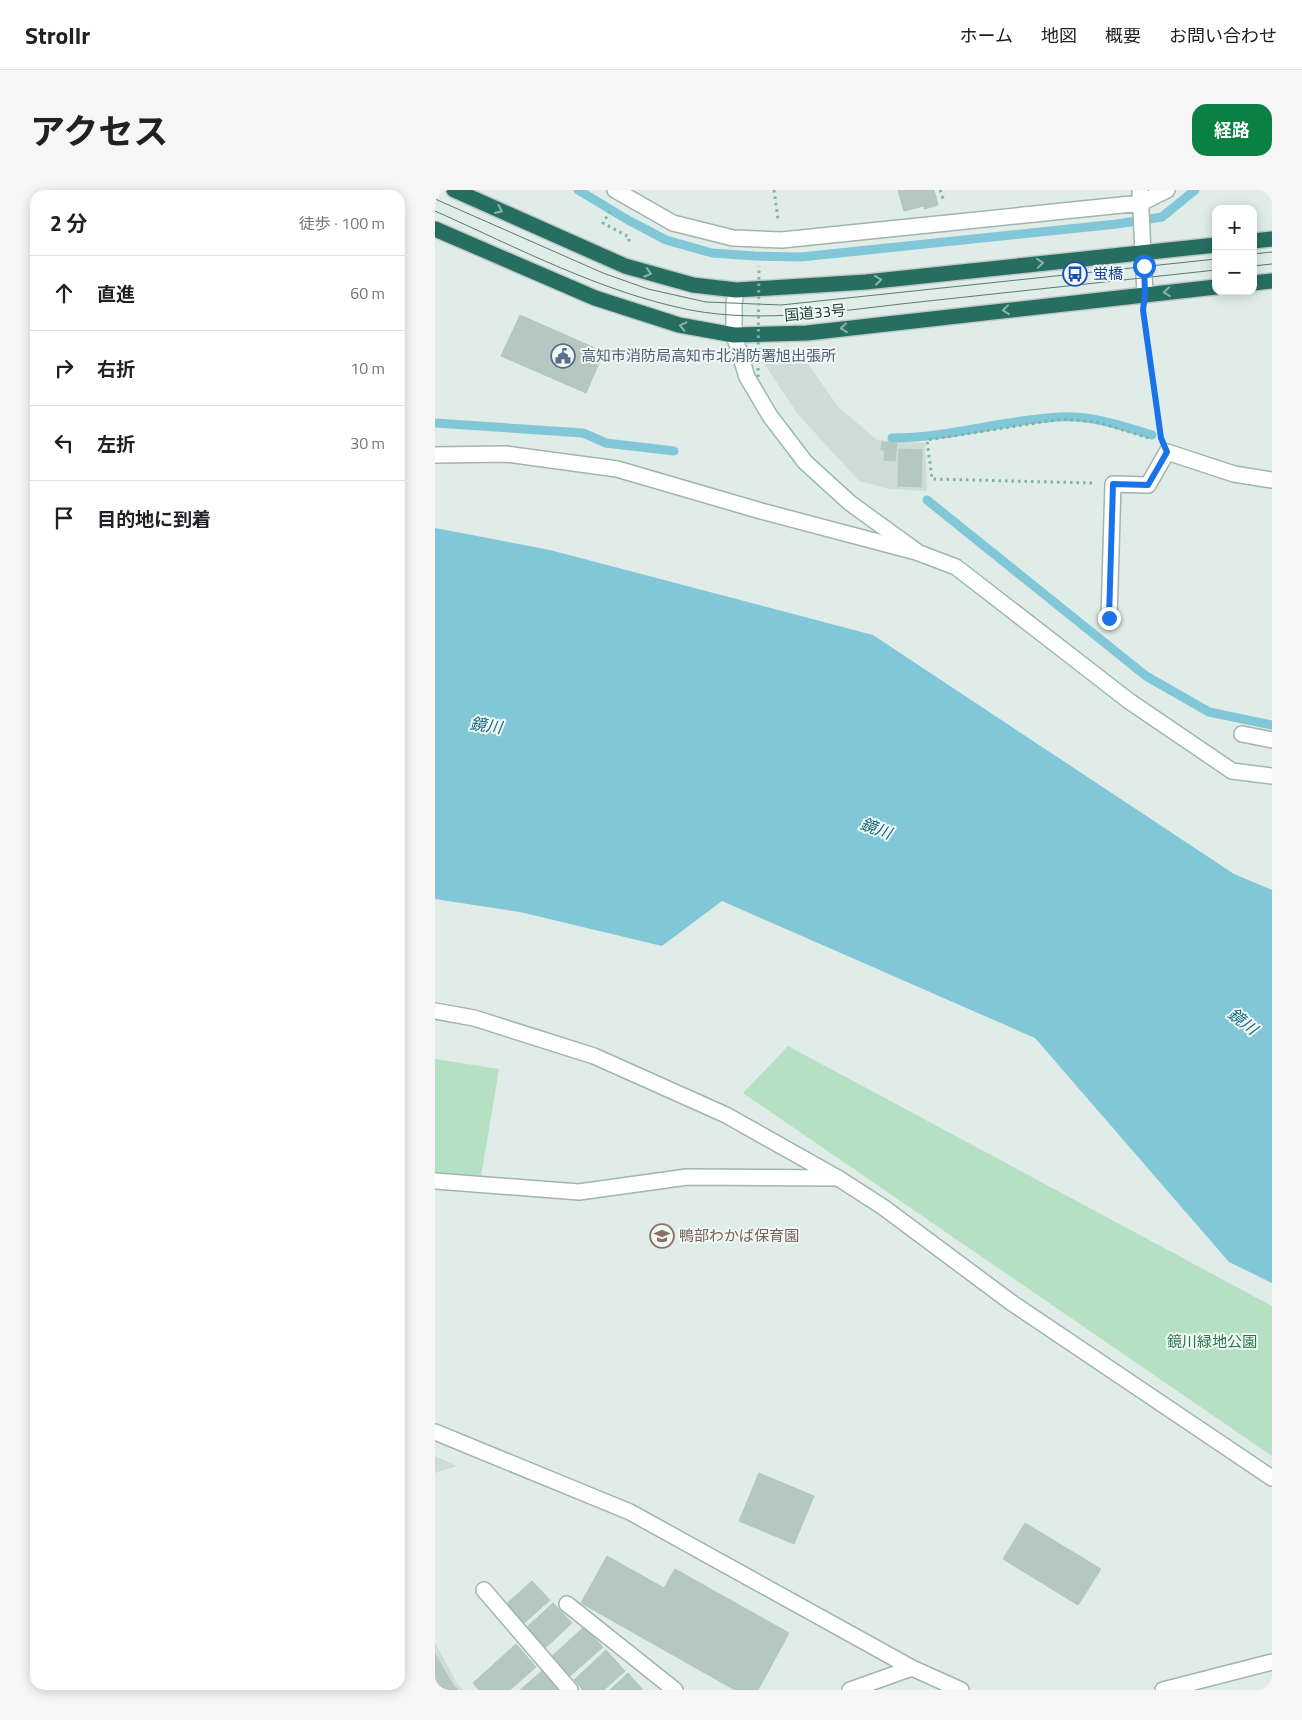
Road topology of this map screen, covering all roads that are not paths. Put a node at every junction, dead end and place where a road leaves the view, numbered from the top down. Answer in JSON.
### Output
{"nodes":[{"id":1,"x":454,"y":190,"type":"edge"},
{"id":2,"x":615,"y":190,"type":"edge"},
{"id":3,"x":1167,"y":190,"type":"edge"},
{"id":4,"x":638,"y":196,"type":"edge"},
{"id":5,"x":1141,"y":201,"type":"edge"},
{"id":6,"x":435,"y":229,"type":"edge"},
{"id":7,"x":1272,"y":239,"type":"edge"},
{"id":8,"x":1257,"y":241,"type":"edge"},
{"id":9,"x":1212,"y":245,"type":"edge"},
{"id":10,"x":1143,"y":252,"type":"junction"},
{"id":11,"x":1272,"y":281,"type":"edge"},
{"id":12,"x":1257,"y":283,"type":"edge"},
{"id":13,"x":1212,"y":287,"type":"edge"},
{"id":14,"x":736,"y":290,"type":"junction"},
{"id":15,"x":1145,"y":294,"type":"junction"},
{"id":16,"x":735,"y":335,"type":"junction"},
{"id":17,"x":435,"y":454,"type":"edge"},
{"id":18,"x":1272,"y":480,"type":"edge"},
{"id":19,"x":919,"y":552,"type":"junction"},
{"id":20,"x":1109,"y":618,"type":"dead end"},
{"id":21,"x":1242,"y":734,"type":"dead end"},
{"id":22,"x":1272,"y":740,"type":"edge"},
{"id":23,"x":1272,"y":776,"type":"edge"},
{"id":24,"x":435,"y":1011,"type":"edge"},
{"id":25,"x":838,"y":1178,"type":"junction"},
{"id":26,"x":435,"y":1181,"type":"edge"},
{"id":27,"x":435,"y":1432,"type":"edge"},
{"id":28,"x":1272,"y":1478,"type":"edge"},
{"id":29,"x":484,"y":1590,"type":"dead end"},
{"id":30,"x":567,"y":1604,"type":"dead end"},
{"id":31,"x":1272,"y":1662,"type":"edge"},
{"id":32,"x":912,"y":1668,"type":"junction"},
{"id":33,"x":570,"y":1690,"type":"edge"},
{"id":34,"x":675,"y":1690,"type":"edge"},
{"id":35,"x":849,"y":1690,"type":"edge"},
{"id":36,"x":961,"y":1690,"type":"edge"},
{"id":37,"x":1163,"y":1690,"type":"edge"}],
"edges":[{"from":1,"to":14,"type":"highway","name":"国道33号","one_way":true},
{"from":2,"to":4,"type":"street"},
{"from":3,"to":5,"type":"street"},
{"from":4,"to":5,"type":"street"},
{"from":5,"to":10,"type":"street"},
{"from":16,"to":6,"type":"highway","name":"国道33号","one_way":true},
{"from":7,"to":8,"type":"highway"},
{"from":9,"to":10,"type":"highway","name":"国道33号"},
{"from":14,"to":10,"type":"highway","name":"国道33号","one_way":true},
{"from":10,"to":15,"type":"street"},
{"from":11,"to":12,"type":"highway"},
{"from":13,"to":15,"type":"highway","name":"国道33号","one_way":true},
{"from":14,"to":16,"type":"street"},
{"from":15,"to":16,"type":"highway","name":"国道33号","one_way":true},
{"from":16,"to":19,"type":"street"},
{"from":17,"to":19,"type":"street"},
{"from":18,"to":20,"type":"street"},
{"from":19,"to":23,"type":"street"},
{"from":21,"to":22,"type":"street"},
{"from":24,"to":25,"type":"street"},
{"from":25,"to":26,"type":"street"},
{"from":25,"to":28,"type":"street"},
{"from":27,"to":32,"type":"street"},
{"from":29,"to":33,"type":"street"},
{"from":30,"to":34,"type":"street"},
{"from":31,"to":37,"type":"street"},
{"from":32,"to":35,"type":"street"},
{"from":32,"to":36,"type":"street"}]}
